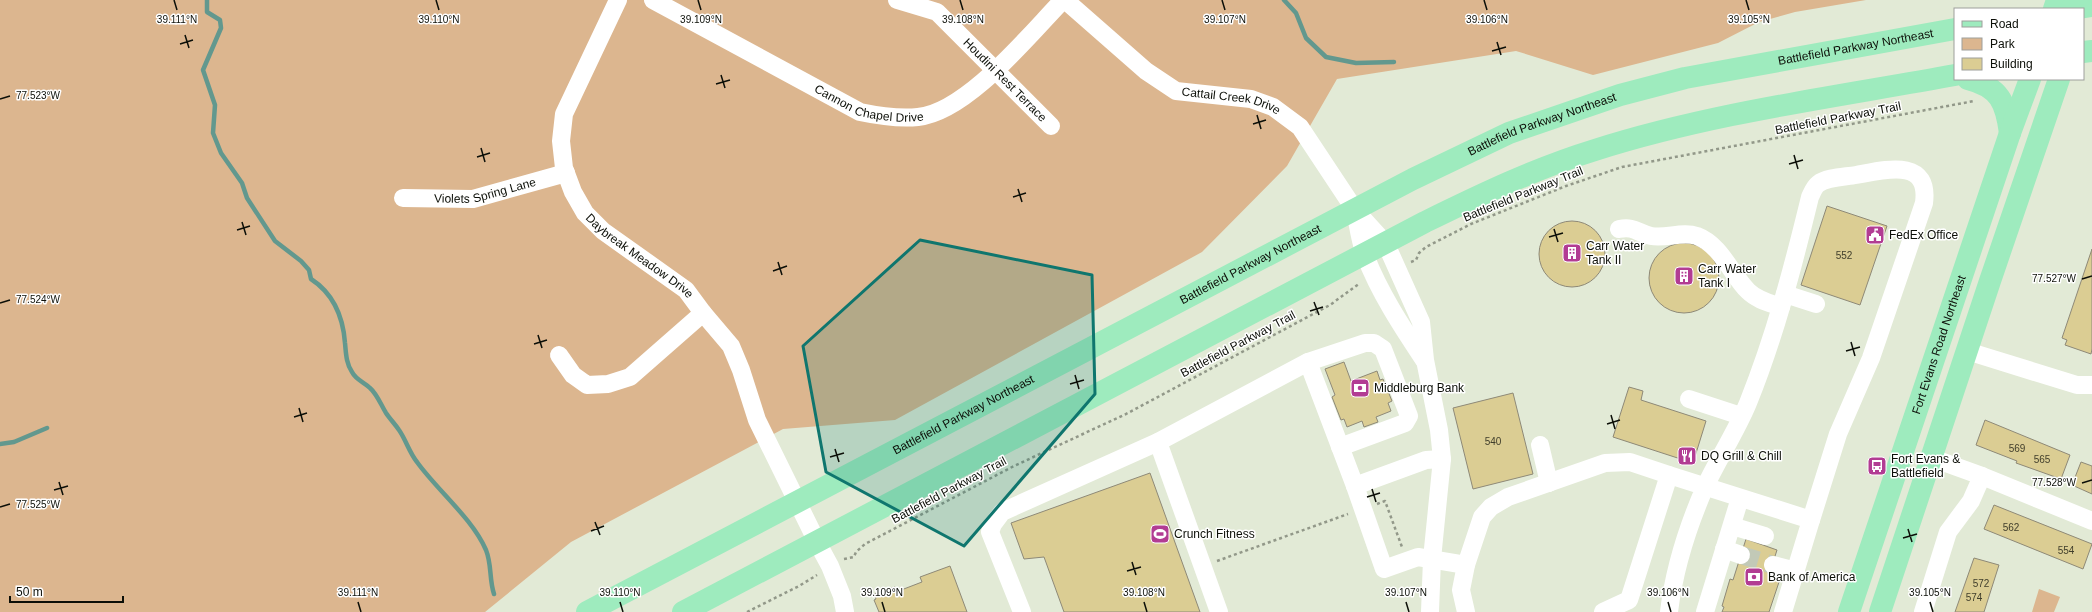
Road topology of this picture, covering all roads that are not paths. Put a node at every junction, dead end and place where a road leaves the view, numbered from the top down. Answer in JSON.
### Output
{"nodes":[{"id":1,"x":618,"y":0,"type":"edge"},
{"id":2,"x":653,"y":0,"type":"edge"},
{"id":3,"x":897,"y":0,"type":"edge"},
{"id":4,"x":1064,"y":0,"type":"edge"},
{"id":5,"x":1954,"y":29,"type":"edge"},
{"id":6,"x":996,"y":69,"type":"junction"},
{"id":7,"x":1954,"y":77,"type":"edge"},
{"id":8,"x":1968,"y":80,"type":"edge"},
{"id":9,"x":2030,"y":80,"type":"edge"},
{"id":10,"x":2060,"y":80,"type":"edge"},
{"id":11,"x":1051,"y":126,"type":"dead end"},
{"id":12,"x":2010,"y":133,"type":"junction"},
{"id":13,"x":566,"y":173,"type":"junction"},
{"id":14,"x":403,"y":198,"type":"dead end"},
{"id":15,"x":1355,"y":210,"type":"junction"},
{"id":16,"x":1619,"y":229,"type":"dead end"},
{"id":17,"x":1386,"y":244,"type":"junction"},
{"id":18,"x":1365,"y":254,"type":"junction"},
{"id":19,"x":1783,"y":300,"type":"junction"},
{"id":20,"x":1816,"y":304,"type":"dead end"},
{"id":21,"x":703,"y":313,"type":"junction"},
{"id":22,"x":1967,"y":351,"type":"junction"},
{"id":23,"x":559,"y":355,"type":"dead end"},
{"id":24,"x":1425,"y":360,"type":"junction"},
{"id":25,"x":1308,"y":362,"type":"junction"},
{"id":26,"x":2092,"y":385,"type":"edge"},
{"id":27,"x":1688,"y":399,"type":"dead end"},
{"id":28,"x":1741,"y":416,"type":"junction"},
{"id":29,"x":1158,"y":442,"type":"junction"},
{"id":30,"x":1540,"y":445,"type":"dead end"},
{"id":31,"x":1340,"y":447,"type":"junction"},
{"id":32,"x":1442,"y":458,"type":"junction"},
{"id":33,"x":1932,"y":458,"type":"junction"},
{"id":34,"x":1669,"y":475,"type":"junction"},
{"id":35,"x":1982,"y":476,"type":"junction"},
{"id":36,"x":1549,"y":483,"type":"junction"},
{"id":37,"x":1355,"y":486,"type":"junction"},
{"id":38,"x":1705,"y":488,"type":"junction"},
{"id":39,"x":1740,"y":498,"type":"junction"},
{"id":40,"x":797,"y":502,"type":"junction"},
{"id":41,"x":1811,"y":520,"type":"junction"},
{"id":42,"x":2092,"y":521,"type":"edge"},
{"id":43,"x":1732,"y":526,"type":"junction"},
{"id":44,"x":1765,"y":536,"type":"dead end"},
{"id":45,"x":817,"y":542,"type":"junction"},
{"id":46,"x":1432,"y":559,"type":"junction"},
{"id":47,"x":1466,"y":565,"type":"junction"},
{"id":48,"x":1773,"y":565,"type":"tunnel mouth"},
{"id":49,"x":1796,"y":571,"type":"junction"},
{"id":50,"x":587,"y":612,"type":"edge"},
{"id":51,"x":683,"y":612,"type":"edge"},
{"id":52,"x":845,"y":612,"type":"edge"},
{"id":53,"x":1022,"y":612,"type":"edge"},
{"id":54,"x":1219,"y":612,"type":"edge"},
{"id":55,"x":1430,"y":612,"type":"edge"},
{"id":56,"x":1466,"y":612,"type":"edge"},
{"id":57,"x":1604,"y":612,"type":"edge"},
{"id":58,"x":1670,"y":612,"type":"edge"},
{"id":59,"x":1705,"y":612,"type":"edge"},
{"id":60,"x":1782,"y":612,"type":"edge"},
{"id":61,"x":1849,"y":612,"type":"edge"},
{"id":62,"x":1880,"y":612,"type":"edge"},
{"id":63,"x":1923,"y":612,"type":"edge"}],
"edges":[{"from":1,"to":13,"type":"street","name":"Daybreak Meadow Drive"},
{"from":2,"to":6,"type":"street","name":"Cannon Chapel Drive"},
{"from":3,"to":6,"type":"street","name":"Houdini Rest Terrace"},
{"from":4,"to":6,"type":"street","name":"Cannon Chapel Drive"},
{"from":4,"to":15,"type":"street","name":"Cattail Creek Drive"},
{"from":5,"to":15,"type":"main road","name":"Battlefield Parkway Northeast"},
{"from":6,"to":11,"type":"street","name":"Houdini Rest Terrace"},
{"from":7,"to":17,"type":"main road"},
{"from":8,"to":12,"type":"main road"},
{"from":9,"to":12,"type":"main road","name":"Fort Evans Road Northeast"},
{"from":10,"to":22,"type":"main road"},
{"from":12,"to":61,"type":"main road","name":"Fort Evans Road Northeast"},
{"from":13,"to":14,"type":"street","name":"Violets Spring Lane"},
{"from":13,"to":21,"type":"street","name":"Daybreak Meadow Drive"},
{"from":15,"to":17,"type":"street"},
{"from":15,"to":18,"type":"street"},
{"from":15,"to":40,"type":"main road","name":"Battlefield Parkway Northeast"},
{"from":16,"to":19,"type":"street"},
{"from":17,"to":18,"type":"main road"},
{"from":17,"to":24,"type":"street"},
{"from":18,"to":24,"type":"street"},
{"from":18,"to":45,"type":"main road"},
{"from":19,"to":20,"type":"street"},
{"from":19,"to":28,"type":"street"},
{"from":19,"to":41,"type":"street"},
{"from":21,"to":23,"type":"street"},
{"from":21,"to":40,"type":"street","name":"Daybreak Meadow Drive"},
{"from":22,"to":26,"type":"street"},
{"from":22,"to":33,"type":"main road"},
{"from":24,"to":32,"type":"street"},
{"from":25,"to":29,"type":"street"},
{"from":25,"to":31,"type":"street"},
{"from":25,"to":31,"type":"street"},
{"from":27,"to":28,"type":"street"},
{"from":28,"to":38,"type":"street"},
{"from":29,"to":53,"type":"street"},
{"from":29,"to":54,"type":"street"},
{"from":30,"to":36,"type":"street"},
{"from":31,"to":37,"type":"street"},
{"from":32,"to":37,"type":"street"},
{"from":32,"to":46,"type":"street"},
{"from":33,"to":35,"type":"street"},
{"from":33,"to":62,"type":"main road"},
{"from":34,"to":36,"type":"street"},
{"from":34,"to":38,"type":"street"},
{"from":34,"to":57,"type":"street"},
{"from":35,"to":42,"type":"street"},
{"from":35,"to":63,"type":"street"},
{"from":36,"to":47,"type":"street"},
{"from":37,"to":46,"type":"street"},
{"from":38,"to":39,"type":"street"},
{"from":38,"to":58,"type":"street"},
{"from":39,"to":41,"type":"street"},
{"from":39,"to":43,"type":"street"},
{"from":40,"to":45,"type":"street","name":"Daybreak Meadow Drive"},
{"from":40,"to":50,"type":"main road","name":"Battlefield Parkway Northeast"},
{"from":41,"to":49,"type":"street"},
{"from":43,"to":44,"type":"street"},
{"from":43,"to":59,"type":"street"},
{"from":45,"to":51,"type":"main road"},
{"from":45,"to":52,"type":"street","name":"Daybreak Meadow Drive"},
{"from":46,"to":47,"type":"street"},
{"from":46,"to":55,"type":"street"},
{"from":47,"to":56,"type":"street"},
{"from":48,"to":49,"type":"street"},
{"from":49,"to":60,"type":"street"}]}
